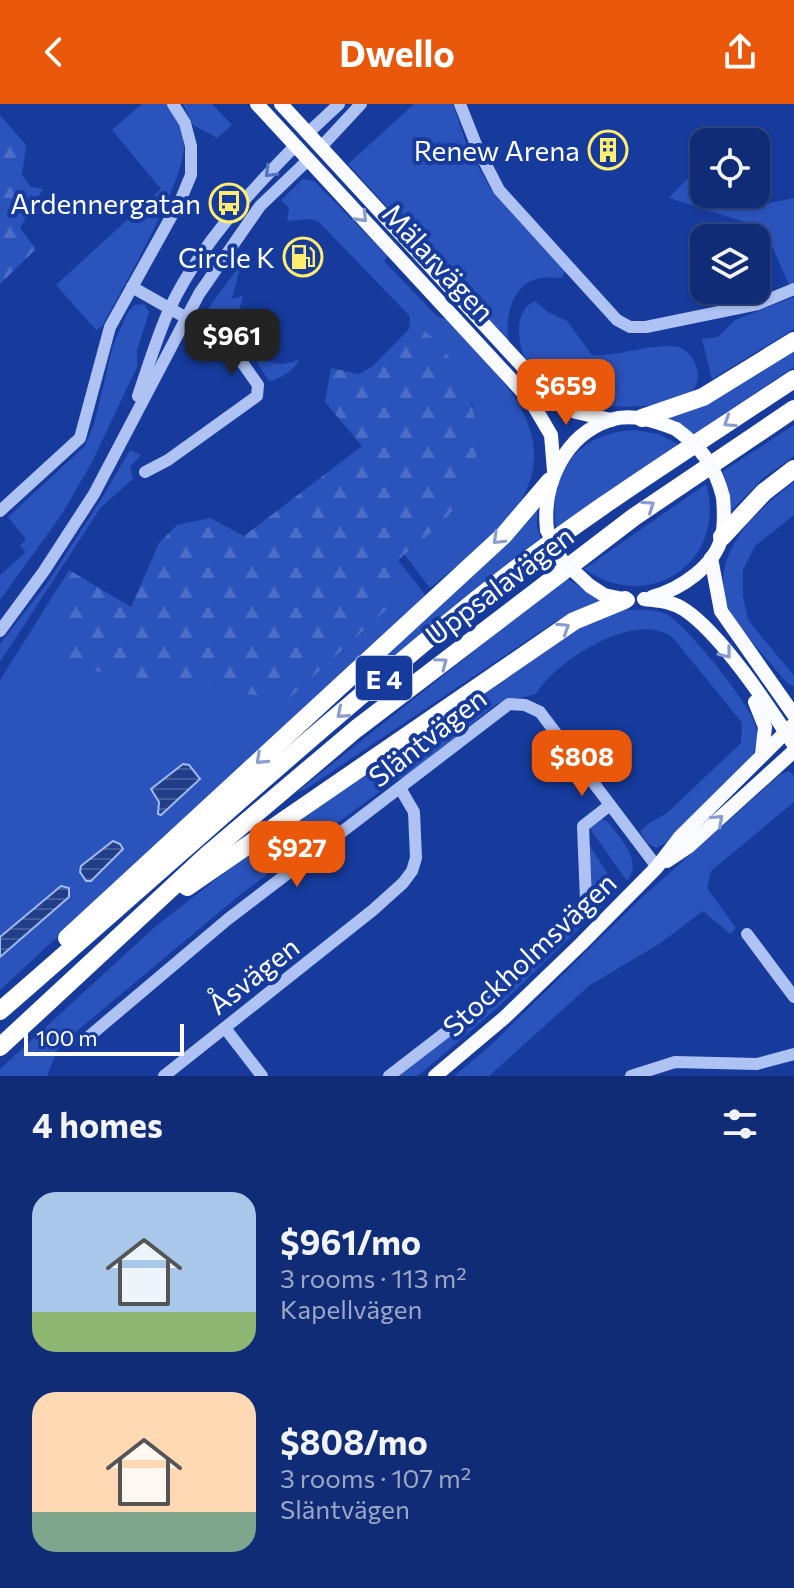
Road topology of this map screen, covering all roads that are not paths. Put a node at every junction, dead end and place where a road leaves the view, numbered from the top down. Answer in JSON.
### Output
{"nodes":[{"id":1,"x":173,"y":104,"type":"edge"},
{"id":2,"x":257,"y":104,"type":"edge"},
{"id":3,"x":281,"y":104,"type":"edge"},
{"id":4,"x":339,"y":104,"type":"edge"},
{"id":5,"x":361,"y":104,"type":"edge"},
{"id":6,"x":460,"y":104,"type":"edge"},
{"id":7,"x":308,"y":133,"type":"junction"},
{"id":8,"x":296,"y":145,"type":"junction"},
{"id":9,"x":321,"y":147,"type":"junction"},
{"id":10,"x":309,"y":159,"type":"junction"},
{"id":11,"x":132,"y":287,"type":"junction"},
{"id":12,"x":794,"y":289,"type":"edge"},
{"id":13,"x":170,"y":309,"type":"junction"},
{"id":14,"x":186,"y":317,"type":"junction"},
{"id":15,"x":794,"y":341,"type":"edge"},
{"id":16,"x":794,"y":379,"type":"edge"},
{"id":17,"x":794,"y":409,"type":"edge"},
{"id":18,"x":131,"y":418,"type":"junction"},
{"id":19,"x":642,"y":418,"type":"junction"},
{"id":20,"x":611,"y":420,"type":"junction"},
{"id":21,"x":794,"y":469,"type":"edge"},
{"id":22,"x":145,"y":472,"type":"dead end"},
{"id":23,"x":552,"y":476,"type":"junction"},
{"id":24,"x":0,"y":511,"type":"edge"},
{"id":25,"x":722,"y":537,"type":"junction"},
{"id":26,"x":711,"y":558,"type":"junction"},
{"id":27,"x":634,"y":599,"type":"junction"},
{"id":28,"x":0,"y":631,"type":"edge"},
{"id":29,"x":756,"y":662,"type":"junction"},
{"id":30,"x":749,"y":682,"type":"junction"},
{"id":31,"x":794,"y":695,"type":"edge"},
{"id":32,"x":794,"y":715,"type":"edge"},
{"id":33,"x":792,"y":738,"type":"edge"},
{"id":34,"x":761,"y":757,"type":"junction"},
{"id":35,"x":400,"y":788,"type":"junction"},
{"id":36,"x":610,"y":805,"type":"junction"},
{"id":37,"x":657,"y":867,"type":"junction"},
{"id":38,"x":747,"y":934,"type":"dead end"},
{"id":39,"x":63,"y":986,"type":"junction"},
{"id":40,"x":794,"y":997,"type":"edge"},
{"id":41,"x":0,"y":1009,"type":"edge"},
{"id":42,"x":225,"y":1028,"type":"junction"},
{"id":43,"x":86,"y":1039,"type":"dead end"},
{"id":44,"x":0,"y":1047,"type":"edge"},
{"id":45,"x":794,"y":1054,"type":"edge"},
{"id":46,"x":164,"y":1076,"type":"edge"},
{"id":47,"x":262,"y":1076,"type":"edge"},
{"id":48,"x":389,"y":1076,"type":"edge"},
{"id":49,"x":435,"y":1076,"type":"edge"},
{"id":50,"x":631,"y":1076,"type":"edge"}],
"edges":[{"from":1,"to":11,"type":"street"},
{"from":2,"to":8,"type":"main road","name":"Mälarvägen"},
{"from":3,"to":7,"type":"main road","name":"Mälarvägen"},
{"from":4,"to":7,"type":"street"},
{"from":5,"to":9,"type":"street"},
{"from":6,"to":12,"type":"street"},
{"from":7,"to":8,"type":"main road"},
{"from":7,"to":9,"type":"main road","name":"Mälarvägen"},
{"from":8,"to":10,"type":"main road","name":"Mälarvägen"},
{"from":8,"to":13,"type":"street","one_way":true},
{"from":9,"to":10,"type":"main road"},
{"from":9,"to":20,"type":"main road","name":"Mälarvägen"},
{"from":10,"to":14,"type":"street"},
{"from":10,"to":23,"type":"main road","name":"Mälarvägen","one_way":true},
{"from":11,"to":13,"type":"street"},
{"from":11,"to":24,"type":"street"},
{"from":13,"to":14,"type":"street"},
{"from":13,"to":18,"type":"street"},
{"from":14,"to":18,"type":"street"},
{"from":14,"to":22,"type":"street"},
{"from":15,"to":19,"type":"highway"},
{"from":16,"to":41,"type":"highway","name":"Uppsalavägen","number":"E 4","one_way":true},
{"from":39,"to":17,"type":"highway","name":"Uppsalavägen","number":"E 4","one_way":true},
{"from":18,"to":28,"type":"street"},
{"from":19,"to":20,"type":"main road"},
{"from":19,"to":25,"type":"main road","bridge":true},
{"from":20,"to":23,"type":"main road"},
{"from":21,"to":25,"type":"highway"},
{"from":23,"to":27,"type":"main road","bridge":true},
{"from":23,"to":41,"type":"highway","one_way":true},
{"from":25,"to":26,"type":"main road"},
{"from":26,"to":27,"type":"main road"},
{"from":26,"to":29,"type":"main road"},
{"from":27,"to":30,"type":"main road","one_way":true},
{"from":39,"to":27,"type":"highway","one_way":true},
{"from":29,"to":31,"type":"main road"},
{"from":29,"to":32,"type":"main road"},
{"from":30,"to":33,"type":"main road"},
{"from":30,"to":34,"type":"main road"},
{"from":33,"to":34,"type":"main road","name":"Stockholmsvägen"},
{"from":37,"to":33,"type":"main road","name":"Stockholmsvägen","one_way":true},
{"from":34,"to":37,"type":"main road","name":"Stockholmsvägen"},
{"from":35,"to":36,"type":"street","name":"Släntvägen"},
{"from":35,"to":42,"type":"street","name":"Åsvägen"},
{"from":35,"to":43,"type":"street","name":"Släntvägen"},
{"from":36,"to":37,"type":"street","name":"Släntvägen"},
{"from":36,"to":48,"type":"street","name":"Stockholmsvägen"},
{"from":37,"to":49,"type":"main road","name":"Stockholmsvägen"},
{"from":38,"to":40,"type":"street"},
{"from":39,"to":44,"type":"highway","name":"Uppsalavägen","number":"E 4"},
{"from":42,"to":46,"type":"street","name":"Åsvägen"},
{"from":42,"to":47,"type":"street"},
{"from":45,"to":50,"type":"street"}]}
